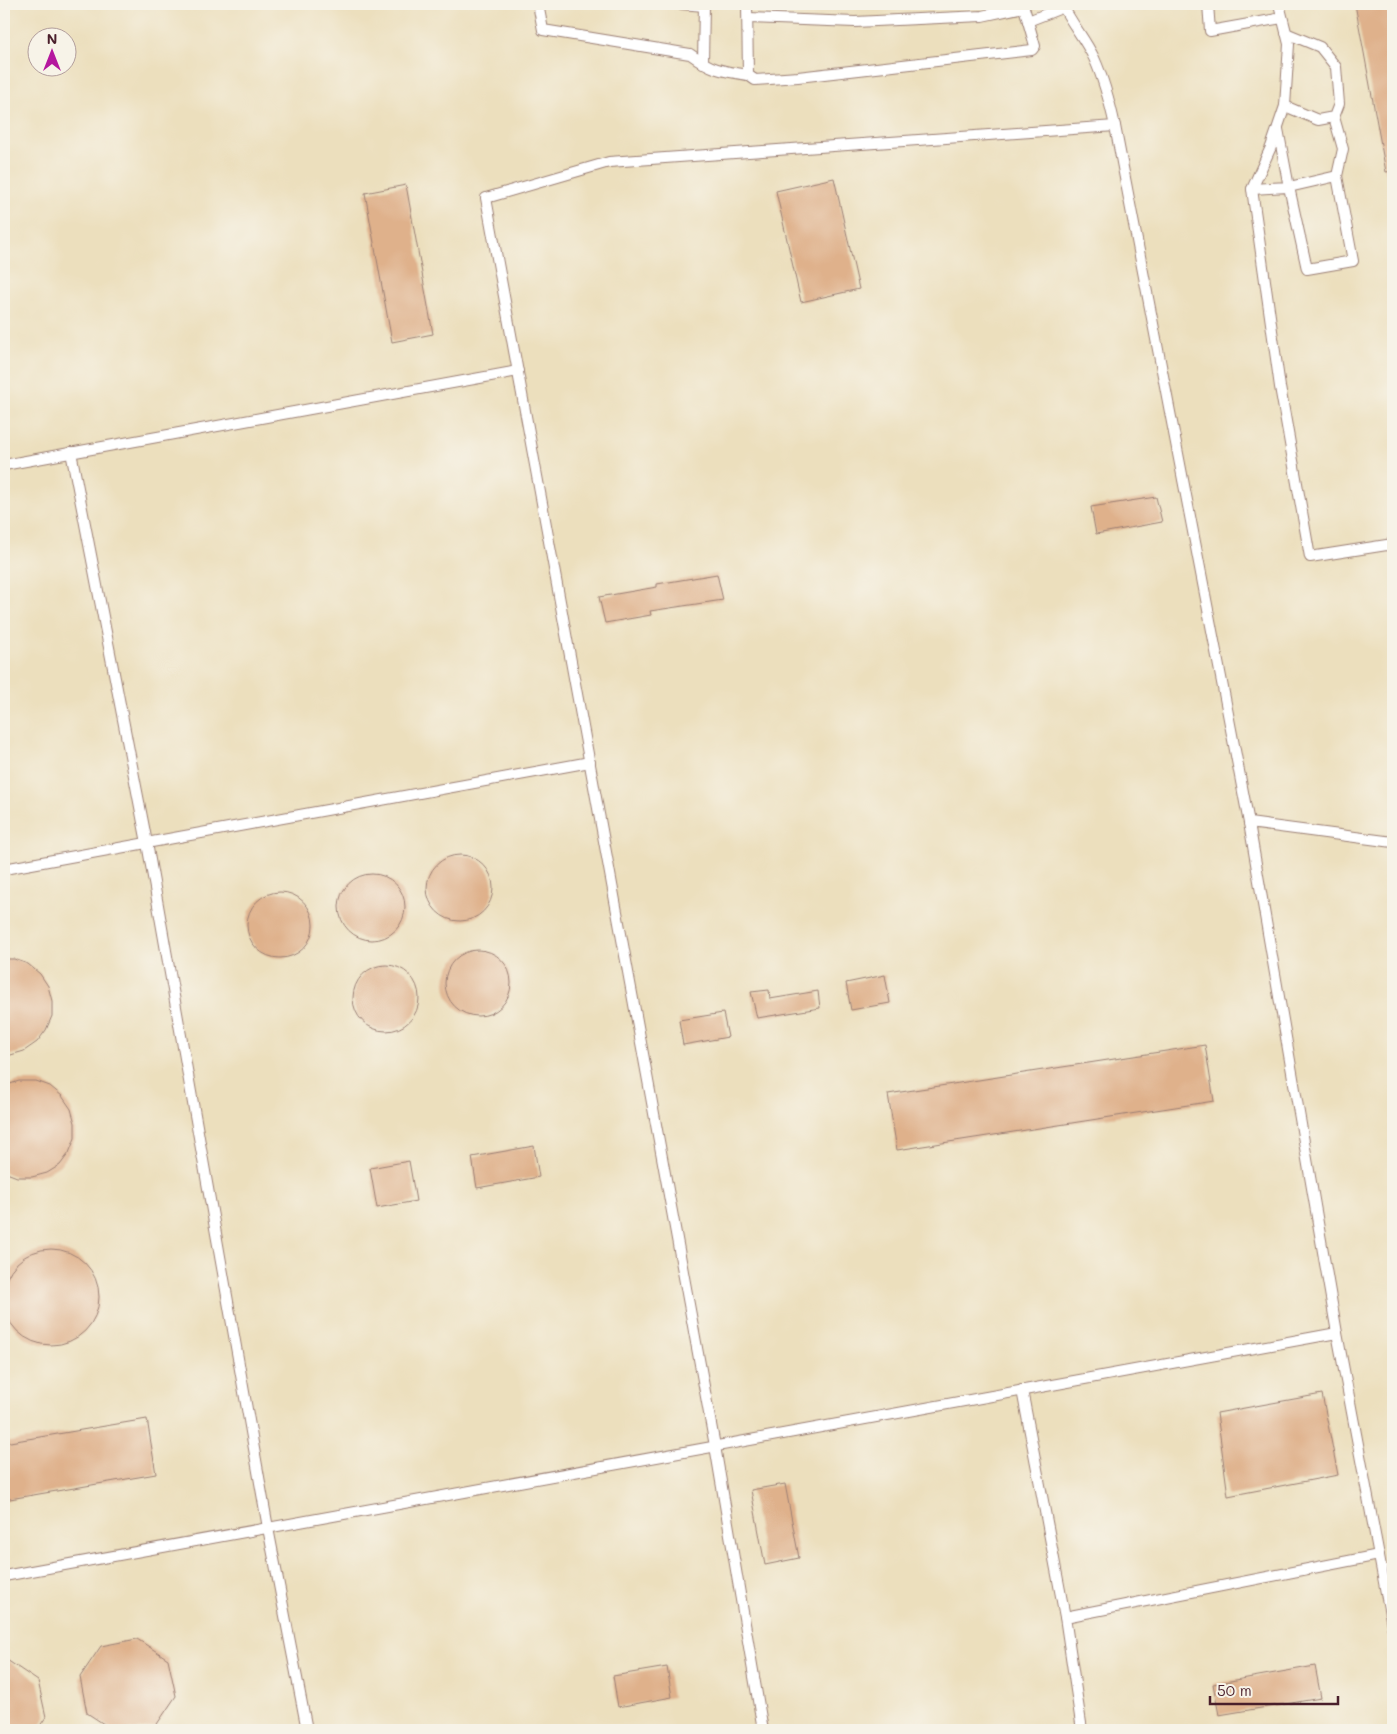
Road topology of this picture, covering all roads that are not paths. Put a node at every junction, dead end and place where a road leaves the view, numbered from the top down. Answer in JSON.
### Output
{"nodes":[{"id":1,"x":538,"y":4,"type":"edge"},
{"id":2,"x":681,"y":4,"type":"edge"},
{"id":3,"x":747,"y":4,"type":"edge"},
{"id":4,"x":1208,"y":4,"type":"edge"},
{"id":5,"x":1279,"y":4,"type":"edge"},
{"id":6,"x":704,"y":5,"type":"edge"},
{"id":7,"x":1023,"y":5,"type":"edge"},
{"id":8,"x":1063,"y":5,"type":"edge"},
{"id":9,"x":748,"y":18,"type":"junction"},
{"id":10,"x":1282,"y":18,"type":"junction"},
{"id":11,"x":1028,"y":21,"type":"junction"},
{"id":12,"x":1286,"y":33,"type":"junction"},
{"id":13,"x":703,"y":63,"type":"junction"},
{"id":14,"x":748,"y":75,"type":"junction"},
{"id":15,"x":1284,"y":106,"type":"junction"},
{"id":16,"x":1334,"y":117,"type":"junction"},
{"id":17,"x":1115,"y":126,"type":"junction"},
{"id":18,"x":1277,"y":128,"type":"junction"},
{"id":19,"x":1337,"y":176,"type":"junction"},
{"id":20,"x":1289,"y":187,"type":"junction"},
{"id":21,"x":1252,"y":189,"type":"junction"},
{"id":22,"x":518,"y":371,"type":"junction"},
{"id":23,"x":71,"y":452,"type":"junction"},
{"id":24,"x":4,"y":465,"type":"edge"},
{"id":25,"x":1393,"y":544,"type":"edge"},
{"id":26,"x":590,"y":762,"type":"junction"},
{"id":27,"x":1249,"y":823,"type":"junction"},
{"id":28,"x":1393,"y":842,"type":"edge"},
{"id":29,"x":147,"y":843,"type":"junction"},
{"id":30,"x":4,"y":869,"type":"edge"},
{"id":31,"x":1337,"y":1333,"type":"junction"},
{"id":32,"x":1022,"y":1390,"type":"junction"},
{"id":33,"x":715,"y":1446,"type":"junction"},
{"id":34,"x":268,"y":1528,"type":"junction"},
{"id":35,"x":1379,"y":1555,"type":"junction"},
{"id":36,"x":4,"y":1576,"type":"edge"},
{"id":37,"x":1064,"y":1617,"type":"junction"},
{"id":38,"x":1393,"y":1630,"type":"edge"},
{"id":39,"x":307,"y":1730,"type":"edge"},
{"id":40,"x":763,"y":1730,"type":"edge"},
{"id":41,"x":1082,"y":1730,"type":"edge"}],
"edges":[{"from":1,"to":13,"type":"lane"},
{"from":2,"to":6,"type":"lane"},
{"from":3,"to":9,"type":"lane"},
{"from":4,"to":10,"type":"lane"},
{"from":5,"to":10,"type":"lane"},
{"from":6,"to":13,"type":"lane"},
{"from":7,"to":9,"type":"lane"},
{"from":7,"to":11,"type":"lane"},
{"from":8,"to":11,"type":"lane"},
{"from":8,"to":17,"type":"lane"},
{"from":9,"to":14,"type":"lane"},
{"from":10,"to":12,"type":"lane"},
{"from":11,"to":14,"type":"lane"},
{"from":12,"to":15,"type":"lane"},
{"from":12,"to":16,"type":"lane"},
{"from":13,"to":14,"type":"lane"},
{"from":15,"to":16,"type":"lane"},
{"from":15,"to":18,"type":"lane"},
{"from":16,"to":19,"type":"lane"},
{"from":17,"to":22,"type":"lane"},
{"from":17,"to":27,"type":"lane"},
{"from":18,"to":20,"type":"lane"},
{"from":18,"to":21,"type":"lane"},
{"from":19,"to":20,"type":"lane"},
{"from":19,"to":20,"type":"lane"},
{"from":20,"to":21,"type":"lane"},
{"from":21,"to":25,"type":"lane"},
{"from":22,"to":23,"type":"lane"},
{"from":22,"to":26,"type":"lane"},
{"from":23,"to":24,"type":"lane"},
{"from":23,"to":29,"type":"lane"},
{"from":26,"to":29,"type":"lane"},
{"from":26,"to":33,"type":"lane"},
{"from":27,"to":28,"type":"lane"},
{"from":27,"to":31,"type":"lane"},
{"from":29,"to":30,"type":"lane"},
{"from":29,"to":34,"type":"lane"},
{"from":31,"to":32,"type":"lane"},
{"from":31,"to":35,"type":"lane"},
{"from":32,"to":33,"type":"lane"},
{"from":32,"to":37,"type":"lane"},
{"from":33,"to":34,"type":"lane"},
{"from":33,"to":40,"type":"lane"},
{"from":34,"to":36,"type":"lane"},
{"from":34,"to":39,"type":"lane"},
{"from":35,"to":37,"type":"lane"},
{"from":35,"to":38,"type":"lane"},
{"from":37,"to":41,"type":"lane"}]}
